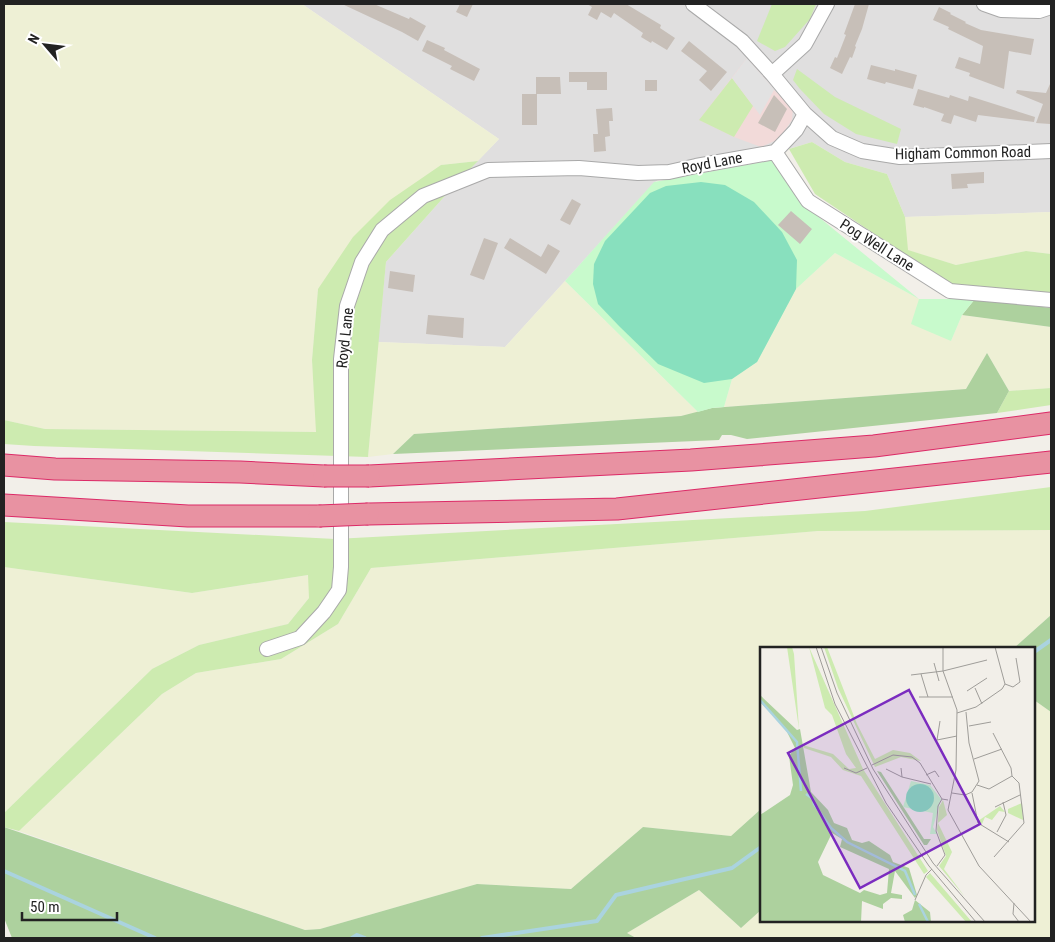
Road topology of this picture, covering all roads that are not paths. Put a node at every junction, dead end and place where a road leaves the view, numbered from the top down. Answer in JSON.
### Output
{"nodes":[{"id":1,"x":693,"y":4,"type":"edge"},
{"id":2,"x":827,"y":4,"type":"edge"},
{"id":3,"x":984,"y":4,"type":"edge"},
{"id":4,"x":1051,"y":7,"type":"edge"},
{"id":5,"x":772,"y":74,"type":"junction"},
{"id":6,"x":805,"y":114,"type":"junction"},
{"id":7,"x":1051,"y":151,"type":"edge"},
{"id":8,"x":775,"y":152,"type":"junction"},
{"id":9,"x":1051,"y":300,"type":"edge"},
{"id":10,"x":1051,"y":423,"type":"edge"},
{"id":11,"x":1051,"y":462,"type":"edge"},
{"id":12,"x":4,"y":465,"type":"edge"},
{"id":13,"x":4,"y":505,"type":"edge"},
{"id":14,"x":267,"y":649,"type":"dead end"}],
"edges":[{"from":1,"to":5,"type":"street","name":"Higham Common Road"},
{"from":2,"to":5,"type":"street"},
{"from":3,"to":4,"type":"street"},
{"from":5,"to":6,"type":"street","name":"Higham Common Road"},
{"from":6,"to":7,"type":"street","name":"Higham Common Road"},
{"from":6,"to":8,"type":"street"},
{"from":8,"to":9,"type":"street","name":"Pog Well Lane"},
{"from":8,"to":14,"type":"street","name":"Royd Lane"},
{"from":10,"to":12,"type":"highway","bridge":true},
{"from":11,"to":13,"type":"highway","bridge":true}]}
